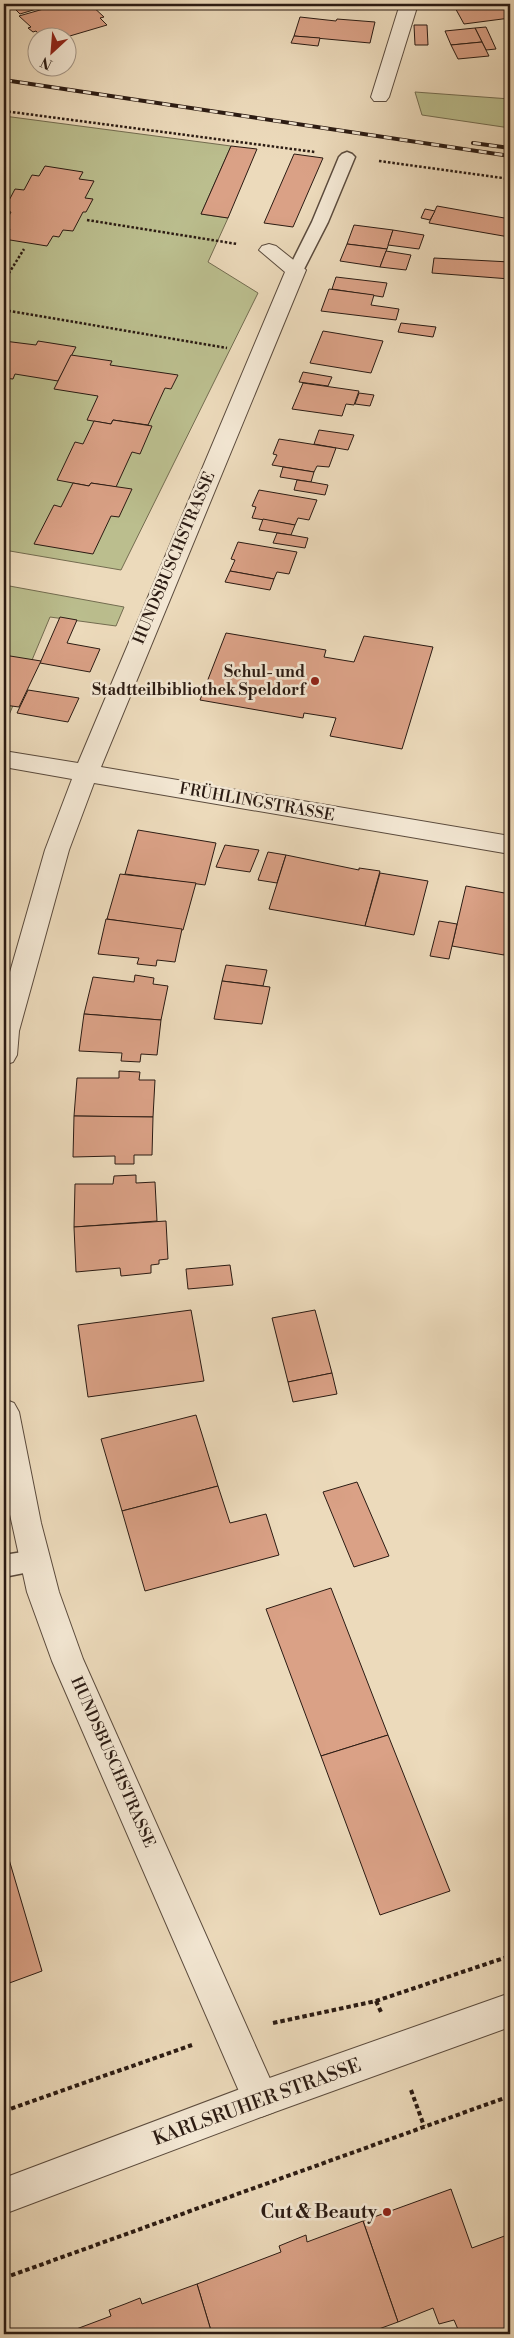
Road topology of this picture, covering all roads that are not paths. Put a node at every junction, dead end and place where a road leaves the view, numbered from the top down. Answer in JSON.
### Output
{"nodes":[{"id":1,"x":409,"y":4,"type":"edge"},
{"id":2,"x":380,"y":97,"type":"dead end"},
{"id":3,"x":347,"y":157,"type":"road end"},
{"id":4,"x":269,"y":250,"type":"road end"},
{"id":5,"x":296,"y":270,"type":"junction"},
{"id":6,"x":4,"y":759,"type":"edge"},
{"id":7,"x":86,"y":773,"type":"junction"},
{"id":8,"x":510,"y":845,"type":"edge"},
{"id":9,"x":4,"y":1055,"type":"edge"},
{"id":10,"x":4,"y":1412,"type":"edge"},
{"id":11,"x":35,"y":1560,"type":"junction"},
{"id":12,"x":4,"y":1566,"type":"edge"},
{"id":13,"x":510,"y":2010,"type":"edge"},
{"id":14,"x":261,"y":2099,"type":"junction"},
{"id":15,"x":4,"y":2196,"type":"edge"}],
"edges":[{"from":1,"to":2,"type":"street"},
{"from":3,"to":5,"type":"lane"},
{"from":4,"to":5,"type":"street"},
{"from":5,"to":7,"type":"street","name":"HUNDSBUSCHSTRASSE"},
{"from":6,"to":7,"type":"street","name":"FRÜHLINGSTRASSE"},
{"from":7,"to":8,"type":"street","name":"FRÜHLINGSTRASSE"},
{"from":7,"to":9,"type":"street","name":"HUNDSBUSCHSTRASSE"},
{"from":10,"to":11,"type":"street","name":"HUNDSBUSCHSTRASSE"},
{"from":11,"to":12,"type":"lane"},
{"from":11,"to":14,"type":"street","name":"HUNDSBUSCHSTRASSE"},
{"from":13,"to":14,"type":"street","name":"KARLSRUHER STRASSE"},
{"from":14,"to":15,"type":"street","name":"KARLSRUHER STRASSE"}]}
